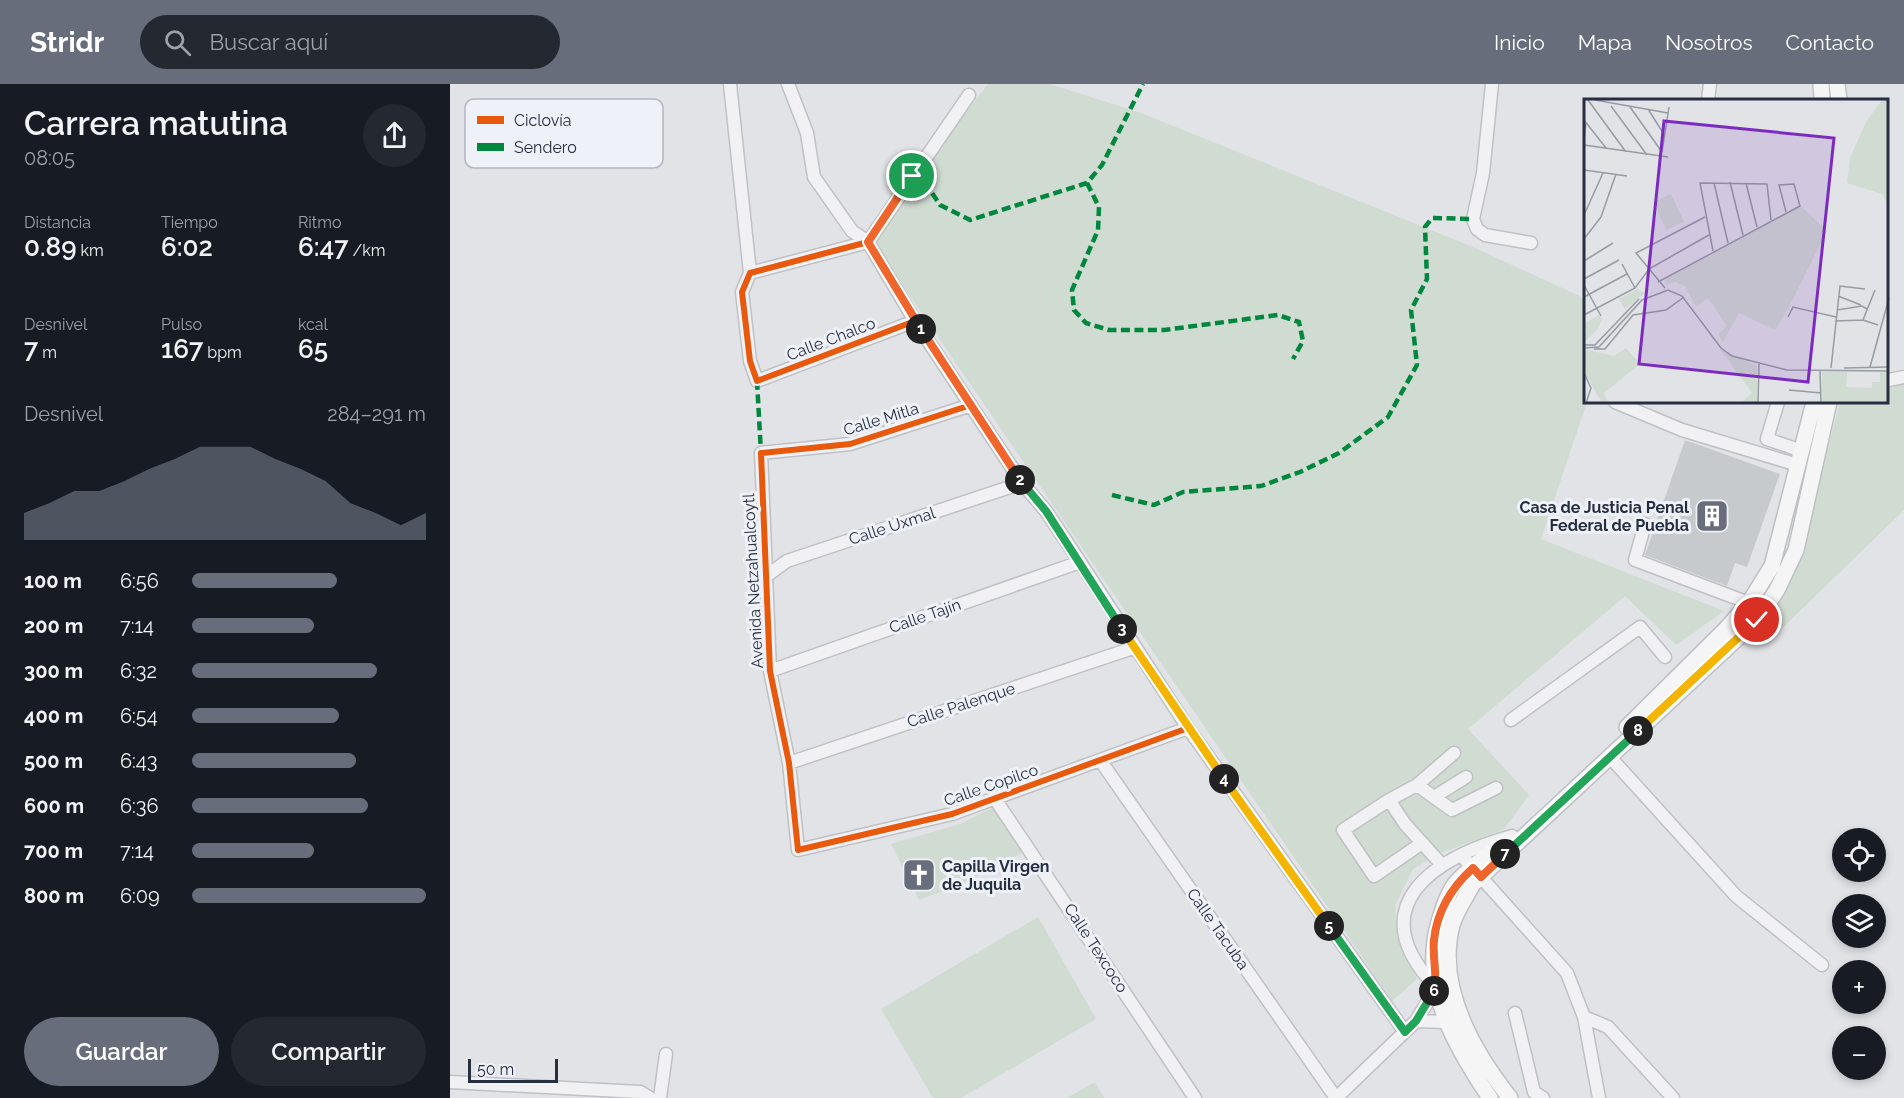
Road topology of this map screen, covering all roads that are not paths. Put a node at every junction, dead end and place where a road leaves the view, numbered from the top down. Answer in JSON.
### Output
{"nodes":[{"id":1,"x":730,"y":84,"type":"edge"},
{"id":2,"x":788,"y":84,"type":"edge"},
{"id":3,"x":1492,"y":84,"type":"edge"},
{"id":4,"x":1710,"y":84,"type":"edge"},
{"id":5,"x":1821,"y":84,"type":"edge"},
{"id":6,"x":1837,"y":84,"type":"edge"},
{"id":7,"x":969,"y":95,"type":"dead end"},
{"id":8,"x":1708,"y":99,"type":"edge"},
{"id":9,"x":1822,"y":99,"type":"edge"},
{"id":10,"x":1839,"y":99,"type":"edge"},
{"id":11,"x":868,"y":242,"type":"junction"},
{"id":12,"x":1531,"y":243,"type":"dead end"},
{"id":13,"x":750,"y":273,"type":"junction"},
{"id":14,"x":915,"y":321,"type":"junction"},
{"id":15,"x":1904,"y":377,"type":"edge"},
{"id":16,"x":1889,"y":380,"type":"edge"},
{"id":17,"x":1621,"y":404,"type":"edge"},
{"id":18,"x":1777,"y":404,"type":"edge"},
{"id":19,"x":1814,"y":404,"type":"edge"},
{"id":20,"x":1829,"y":404,"type":"edge"},
{"id":21,"x":970,"y":405,"type":"junction"},
{"id":22,"x":761,"y":453,"type":"joint"},
{"id":23,"x":1800,"y":458,"type":"junction"},
{"id":24,"x":1022,"y":483,"type":"junction"},
{"id":25,"x":1645,"y":524,"type":"dead end"},
{"id":26,"x":1080,"y":562,"type":"junction"},
{"id":27,"x":765,"y":577,"type":"junction"},
{"id":28,"x":1749,"y":603,"type":"junction"},
{"id":29,"x":1133,"y":648,"type":"junction"},
{"id":30,"x":1665,"y":657,"type":"dead end"},
{"id":31,"x":770,"y":671,"type":"junction"},
{"id":32,"x":1511,"y":720,"type":"dead end"},
{"id":33,"x":1188,"y":728,"type":"junction"},
{"id":34,"x":1455,"y":753,"type":"dead end"},
{"id":35,"x":1610,"y":757,"type":"junction"},
{"id":36,"x":1100,"y":760,"type":"junction"},
{"id":37,"x":789,"y":763,"type":"junction"},
{"id":38,"x":1466,"y":777,"type":"dead end"},
{"id":39,"x":1417,"y":785,"type":"junction"},
{"id":40,"x":1496,"y":788,"type":"dead end"},
{"id":41,"x":1434,"y":797,"type":"junction"},
{"id":42,"x":995,"y":799,"type":"junction"},
{"id":43,"x":1389,"y":800,"type":"junction"},
{"id":44,"x":1512,"y":836,"type":"junction"},
{"id":45,"x":1422,"y":843,"type":"junction"},
{"id":46,"x":798,"y":850,"type":"joint"},
{"id":47,"x":1461,"y":855,"type":"junction"},
{"id":48,"x":1442,"y":865,"type":"junction"},
{"id":49,"x":1477,"y":872,"type":"junction"},
{"id":50,"x":1822,"y":965,"type":"dead end"},
{"id":51,"x":1435,"y":987,"type":"junction"},
{"id":52,"x":1515,"y":1013,"type":"dead end"},
{"id":53,"x":1584,"y":1017,"type":"junction"},
{"id":54,"x":1416,"y":1021,"type":"junction"},
{"id":55,"x":1445,"y":1022,"type":"junction"},
{"id":56,"x":1405,"y":1032,"type":"junction"},
{"id":57,"x":666,"y":1054,"type":"dead end"},
{"id":58,"x":450,"y":1082,"type":"edge"},
{"id":59,"x":539,"y":1086,"type":"junction"},
{"id":60,"x":641,"y":1096,"type":"edge"},
{"id":61,"x":524,"y":1098,"type":"edge"},
{"id":62,"x":660,"y":1098,"type":"edge"},
{"id":63,"x":1195,"y":1098,"type":"edge"},
{"id":64,"x":1336,"y":1098,"type":"edge"},
{"id":65,"x":1490,"y":1098,"type":"edge"},
{"id":66,"x":1510,"y":1098,"type":"edge"},
{"id":67,"x":1543,"y":1098,"type":"edge"},
{"id":68,"x":1599,"y":1098,"type":"edge"},
{"id":69,"x":1672,"y":1098,"type":"edge"}],
"edges":[{"from":1,"to":13,"type":"street"},
{"from":2,"to":11,"type":"street"},
{"from":3,"to":12,"type":"street"},
{"from":4,"to":8,"type":"street"},
{"from":5,"to":9,"type":"main road"},
{"from":6,"to":10,"type":"main road"},
{"from":7,"to":11,"type":"street"},
{"from":11,"to":13,"type":"street"},
{"from":11,"to":14,"type":"street"},
{"from":13,"to":14,"type":"street","name":"Calle Chalco"},
{"from":14,"to":21,"type":"street"},
{"from":15,"to":16,"type":"street"},
{"from":17,"to":23,"type":"street"},
{"from":18,"to":23,"type":"street"},
{"from":19,"to":23,"type":"main road"},
{"from":20,"to":35,"type":"main road"},
{"from":21,"to":22,"type":"street","name":"Calle Mitla"},
{"from":21,"to":24,"type":"street"},
{"from":22,"to":27,"type":"street","name":"Avenida Netzahualcoytl"},
{"from":23,"to":28,"type":"main road"},
{"from":24,"to":26,"type":"street"},
{"from":24,"to":27,"type":"street","name":"Calle Uxmal"},
{"from":25,"to":28,"type":"street"},
{"from":26,"to":29,"type":"street"},
{"from":26,"to":31,"type":"street","name":"Calle Tajín"},
{"from":27,"to":31,"type":"street","name":"Avenida Netzahualcoytl"},
{"from":28,"to":44,"type":"main road"},
{"from":29,"to":33,"type":"street"},
{"from":29,"to":37,"type":"street","name":"Calle Palenque"},
{"from":30,"to":32,"type":"street"},
{"from":31,"to":37,"type":"street","name":"Avenida Netzahualcoytl"},
{"from":33,"to":36,"type":"street","name":"Calle Copilco"},
{"from":33,"to":56,"type":"street"},
{"from":34,"to":39,"type":"street"},
{"from":35,"to":49,"type":"main road"},
{"from":35,"to":50,"type":"street"},
{"from":36,"to":42,"type":"street","name":"Calle Copilco"},
{"from":36,"to":64,"type":"street","name":"Calle Tacuba"},
{"from":37,"to":46,"type":"street","name":"Avenida Netzahualcoytl"},
{"from":38,"to":41,"type":"street"},
{"from":39,"to":41,"type":"street"},
{"from":39,"to":43,"type":"street"},
{"from":40,"to":41,"type":"street"},
{"from":42,"to":46,"type":"street","name":"Calle Copilco"},
{"from":42,"to":63,"type":"street","name":"Calle Texcoco"},
{"from":43,"to":45,"type":"street"},
{"from":43,"to":45,"type":"street"},
{"from":44,"to":47,"type":"street"},
{"from":44,"to":49,"type":"main road"},
{"from":45,"to":48,"type":"street"},
{"from":47,"to":48,"type":"street"},
{"from":47,"to":49,"type":"street"},
{"from":48,"to":51,"type":"street"},
{"from":49,"to":51,"type":"main road"},
{"from":49,"to":53,"type":"street"},
{"from":49,"to":66,"type":"main road"},
{"from":51,"to":54,"type":"street"},
{"from":51,"to":55,"type":"main road"},
{"from":52,"to":67,"type":"street"},
{"from":53,"to":68,"type":"street"},
{"from":53,"to":69,"type":"street"},
{"from":54,"to":55,"type":"street"},
{"from":54,"to":56,"type":"street"},
{"from":55,"to":65,"type":"main road"},
{"from":56,"to":64,"type":"street"},
{"from":57,"to":62,"type":"street"},
{"from":58,"to":59,"type":"street"},
{"from":59,"to":60,"type":"street"},
{"from":59,"to":61,"type":"street"}]}
